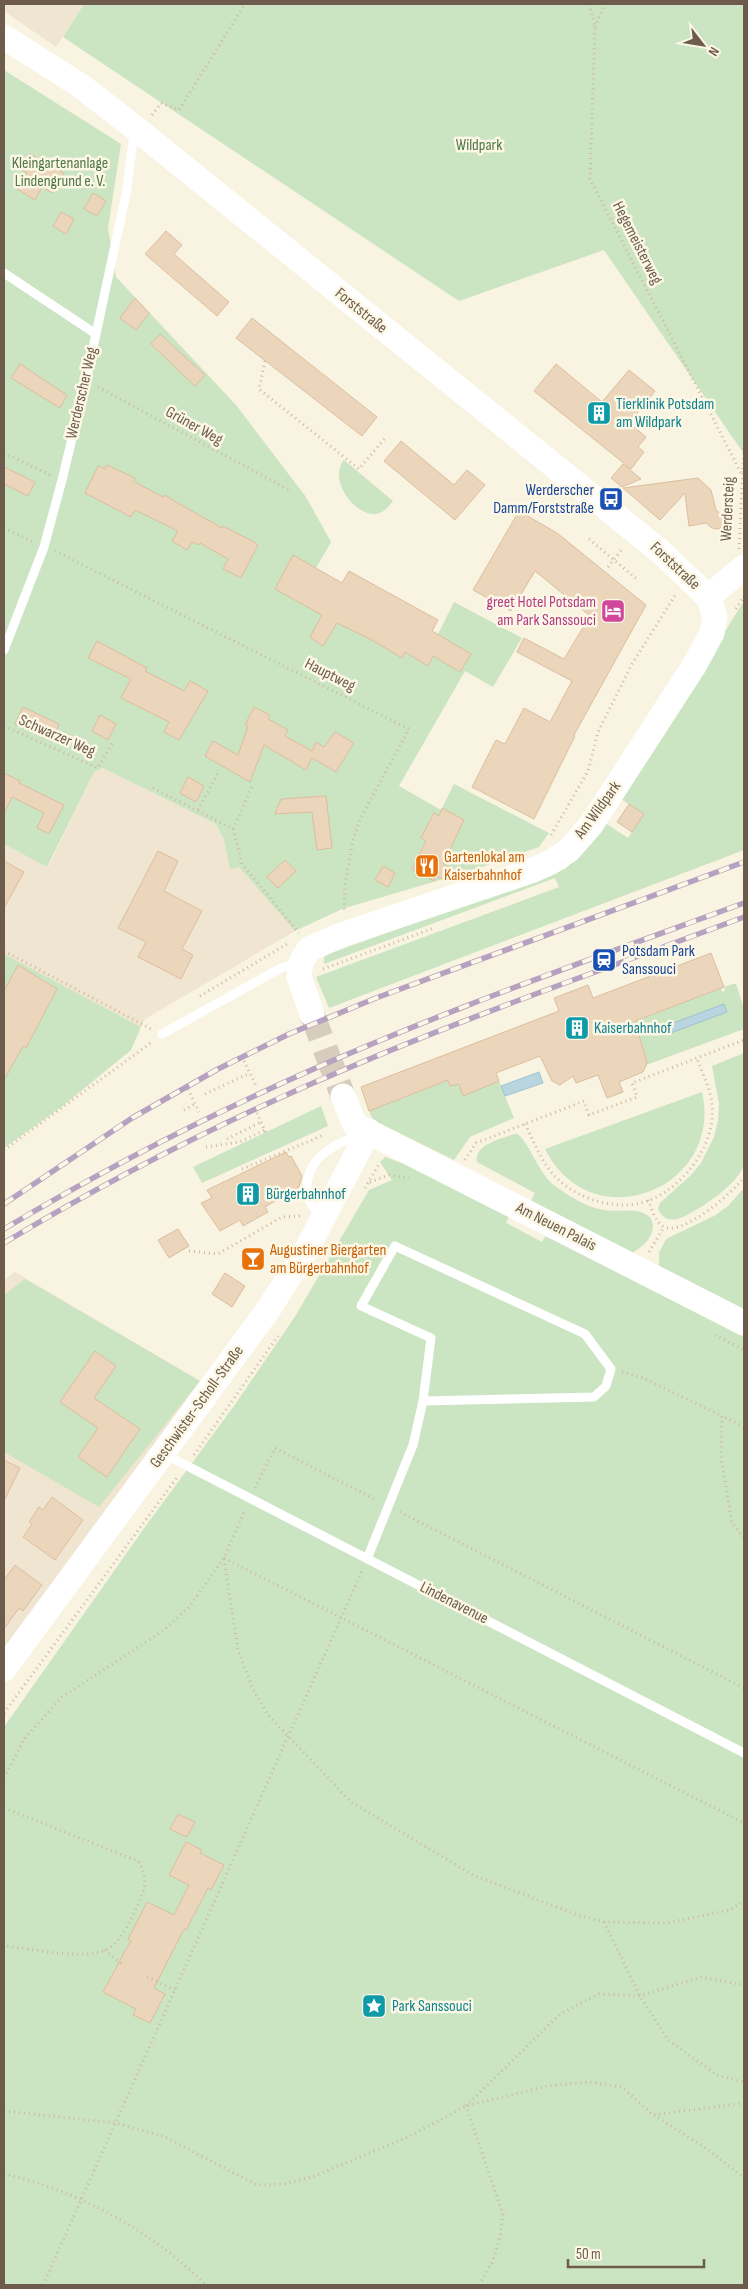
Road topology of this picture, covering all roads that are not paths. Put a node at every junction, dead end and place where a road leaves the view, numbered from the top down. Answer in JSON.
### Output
{"nodes":[{"id":1,"x":4,"y":37,"type":"edge"},
{"id":2,"x":139,"y":131,"type":"junction"},
{"id":3,"x":4,"y":273,"type":"edge"},
{"id":4,"x":96,"y":334,"type":"junction"},
{"id":5,"x":741,"y":570,"type":"edge"},
{"id":6,"x":708,"y":598,"type":"junction"},
{"id":7,"x":4,"y":650,"type":"edge"},
{"id":8,"x":310,"y":966,"type":"junction"},
{"id":9,"x":312,"y":1014,"type":"tunnel mouth"},
{"id":10,"x":162,"y":1034,"type":"road end"},
{"id":11,"x":343,"y":1096,"type":"tunnel mouth"},
{"id":12,"x":369,"y":1131,"type":"junction"},
{"id":13,"x":322,"y":1219,"type":"junction"},
{"id":14,"x":744,"y":1323,"type":"edge"},
{"id":15,"x":423,"y":1400,"type":"junction"},
{"id":16,"x":163,"y":1454,"type":"junction"},
{"id":17,"x":368,"y":1559,"type":"junction"},
{"id":18,"x":4,"y":1669,"type":"edge"},
{"id":19,"x":744,"y":1753,"type":"edge"}],
"edges":[{"from":1,"to":2,"type":"street","name":"Forststraße"},
{"from":2,"to":4,"type":"lane","name":"Werderscher Weg"},
{"from":2,"to":6,"type":"street","name":"Forststraße"},
{"from":3,"to":4,"type":"lane"},
{"from":4,"to":7,"type":"lane","name":"Werderscher Weg"},
{"from":5,"to":6,"type":"street"},
{"from":6,"to":8,"type":"street","name":"Am Wildpark"},
{"from":8,"to":9,"type":"street"},
{"from":8,"to":10,"type":"lane"},
{"from":11,"to":12,"type":"street"},
{"from":12,"to":13,"type":"street","name":"Geschwister-Scholl-Straße"},
{"from":12,"to":13,"type":"lane"},
{"from":12,"to":14,"type":"street","name":"Am Neuen Palais"},
{"from":13,"to":16,"type":"street","name":"Geschwister-Scholl-Straße"},
{"from":15,"to":15,"type":"lane"},
{"from":15,"to":17,"type":"lane"},
{"from":16,"to":17,"type":"lane","name":"Lindenavenue"},
{"from":16,"to":18,"type":"street","name":"Geschwister-Scholl-Straße"},
{"from":17,"to":19,"type":"lane","name":"Lindenavenue"}]}
